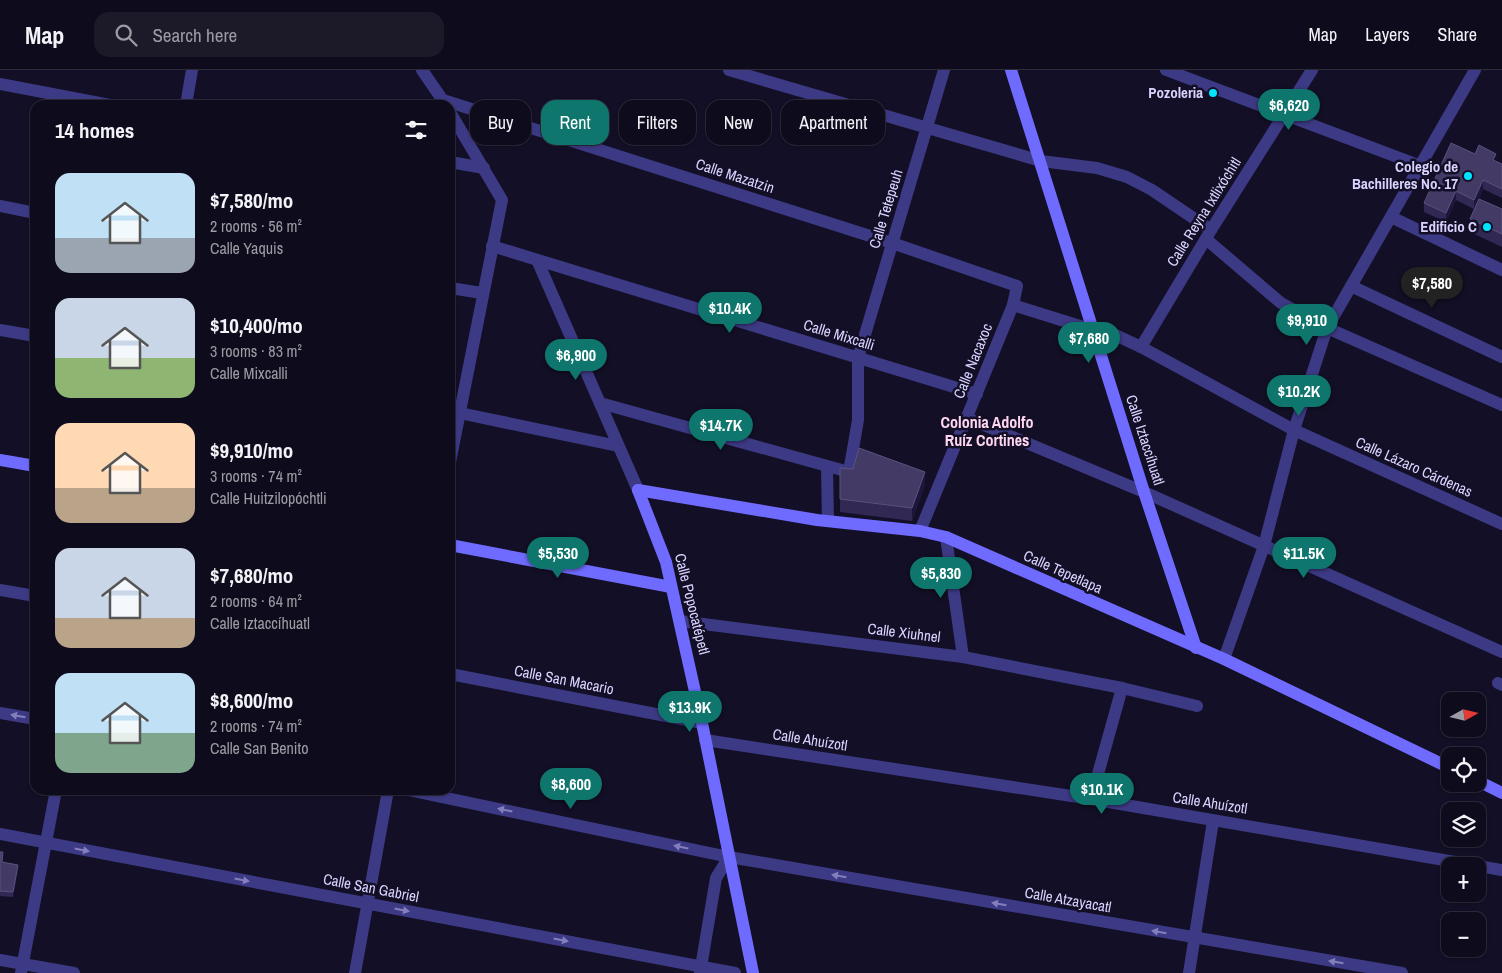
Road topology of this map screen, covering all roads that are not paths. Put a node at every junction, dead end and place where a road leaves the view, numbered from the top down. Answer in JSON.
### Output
{"nodes":[{"id":1,"x":192,"y":70,"type":"edge"},
{"id":2,"x":422,"y":70,"type":"edge"},
{"id":3,"x":729,"y":70,"type":"edge"},
{"id":4,"x":944,"y":70,"type":"edge"},
{"id":5,"x":1011,"y":70,"type":"edge"},
{"id":6,"x":1166,"y":70,"type":"edge"},
{"id":7,"x":1312,"y":70,"type":"edge"},
{"id":8,"x":1475,"y":70,"type":"edge"},
{"id":9,"x":767,"y":75,"type":"edge"},
{"id":10,"x":0,"y":84,"type":"edge"},
{"id":11,"x":84,"y":100,"type":"edge"},
{"id":12,"x":187,"y":100,"type":"edge"},
{"id":13,"x":442,"y":100,"type":"edge"},
{"id":14,"x":455,"y":106,"type":"edge"},
{"id":15,"x":1285,"y":115,"type":"junction"},
{"id":16,"x":455,"y":120,"type":"edge"},
{"id":17,"x":928,"y":128,"type":"junction"},
{"id":18,"x":1041,"y":161,"type":"junction"},
{"id":19,"x":455,"y":163,"type":"edge"},
{"id":20,"x":1421,"y":166,"type":"junction"},
{"id":21,"x":484,"y":168,"type":"junction"},
{"id":22,"x":0,"y":206,"type":"edge"},
{"id":23,"x":30,"y":212,"type":"edge"},
{"id":24,"x":1391,"y":217,"type":"junction"},
{"id":25,"x":1209,"y":234,"type":"junction"},
{"id":26,"x":892,"y":243,"type":"junction"},
{"id":27,"x":492,"y":246,"type":"junction"},
{"id":28,"x":538,"y":262,"type":"junction"},
{"id":29,"x":1502,"y":270,"type":"edge"},
{"id":30,"x":1017,"y":286,"type":"joint"},
{"id":31,"x":1351,"y":286,"type":"junction"},
{"id":32,"x":455,"y":289,"type":"edge"},
{"id":33,"x":482,"y":293,"type":"junction"},
{"id":34,"x":1013,"y":305,"type":"junction"},
{"id":35,"x":1327,"y":328,"type":"junction"},
{"id":36,"x":0,"y":330,"type":"edge"},
{"id":37,"x":1093,"y":330,"type":"junction"},
{"id":38,"x":30,"y":335,"type":"edge"},
{"id":39,"x":1141,"y":347,"type":"junction"},
{"id":40,"x":1502,"y":357,"type":"edge"},
{"id":41,"x":858,"y":358,"type":"junction"},
{"id":42,"x":977,"y":394,"type":"junction"},
{"id":43,"x":600,"y":403,"type":"junction"},
{"id":44,"x":1502,"y":405,"type":"edge"},
{"id":45,"x":455,"y":407,"type":"edge"},
{"id":46,"x":455,"y":411,"type":"edge"},
{"id":47,"x":967,"y":418,"type":"junction"},
{"id":48,"x":1294,"y":430,"type":"junction"},
{"id":49,"x":618,"y":446,"type":"junction"},
{"id":50,"x":0,"y":460,"type":"edge"},
{"id":51,"x":30,"y":465,"type":"edge"},
{"id":52,"x":827,"y":467,"type":"junction"},
{"id":53,"x":638,"y":490,"type":"junction"},
{"id":54,"x":1144,"y":492,"type":"junction"},
{"id":55,"x":828,"y":521,"type":"junction"},
{"id":56,"x":1502,"y":524,"type":"edge"},
{"id":57,"x":920,"y":531,"type":"junction"},
{"id":58,"x":946,"y":538,"type":"junction"},
{"id":59,"x":455,"y":546,"type":"edge"},
{"id":60,"x":1264,"y":546,"type":"junction"},
{"id":61,"x":671,"y":587,"type":"junction"},
{"id":62,"x":0,"y":590,"type":"edge"},
{"id":63,"x":30,"y":595,"type":"edge"},
{"id":64,"x":680,"y":621,"type":"junction"},
{"id":65,"x":1196,"y":648,"type":"junction"},
{"id":66,"x":1502,"y":652,"type":"edge"},
{"id":67,"x":963,"y":658,"type":"junction"},
{"id":68,"x":1224,"y":659,"type":"junction"},
{"id":69,"x":455,"y":675,"type":"edge"},
{"id":70,"x":1122,"y":688,"type":"junction"},
{"id":71,"x":1197,"y":706,"type":"dead end"},
{"id":72,"x":0,"y":713,"type":"edge"},
{"id":73,"x":30,"y":719,"type":"edge"},
{"id":74,"x":702,"y":723,"type":"junction"},
{"id":75,"x":706,"y":740,"type":"junction"},
{"id":76,"x":1441,"y":764,"type":"edge"},
{"id":77,"x":1486,"y":785,"type":"edge"},
{"id":78,"x":1502,"y":793,"type":"edge"},
{"id":79,"x":55,"y":795,"type":"edge"},
{"id":80,"x":387,"y":795,"type":"edge"},
{"id":81,"x":432,"y":795,"type":"edge"},
{"id":82,"x":1090,"y":799,"type":"junction"},
{"id":83,"x":1213,"y":821,"type":"junction"},
{"id":84,"x":0,"y":834,"type":"edge"},
{"id":85,"x":47,"y":843,"type":"junction"},
{"id":86,"x":729,"y":857,"type":"junction"},
{"id":87,"x":1502,"y":870,"type":"edge"},
{"id":88,"x":367,"y":903,"type":"junction"},
{"id":89,"x":1194,"y":938,"type":"junction"},
{"id":90,"x":0,"y":960,"type":"edge"},
{"id":91,"x":22,"y":969,"type":"edge"},
{"id":92,"x":700,"y":970,"type":"edge"},
{"id":93,"x":74,"y":973,"type":"edge"},
{"id":94,"x":355,"y":973,"type":"edge"},
{"id":95,"x":735,"y":973,"type":"edge"},
{"id":96,"x":753,"y":973,"type":"edge"},
{"id":97,"x":1189,"y":973,"type":"edge"},
{"id":98,"x":1402,"y":973,"type":"edge"}],
"edges":[{"from":1,"to":12,"type":"street"},
{"from":2,"to":13,"type":"street"},
{"from":3,"to":9,"type":"street"},
{"from":4,"to":17,"type":"street","name":"Calle Tetepeuh"},
{"from":5,"to":18,"type":"street","name":"Calle Iztaccíhuatl"},
{"from":6,"to":15,"type":"street"},
{"from":7,"to":15,"type":"street","name":"Calle Reyna Ixtlixóchitl"},
{"from":8,"to":20,"type":"street"},
{"from":9,"to":17,"type":"street"},
{"from":10,"to":11,"type":"street"},
{"from":14,"to":26,"type":"street","name":"Calle Mazatzin"},
{"from":15,"to":20,"type":"street"},
{"from":15,"to":25,"type":"street","name":"Calle Reyna Ixtlixóchitl"},
{"from":16,"to":21,"type":"street"},
{"from":17,"to":18,"type":"street"},
{"from":17,"to":26,"type":"street","name":"Calle Tetepeuh"},
{"from":18,"to":25,"type":"street"},
{"from":18,"to":37,"type":"street","name":"Calle Iztaccíhuatl"},
{"from":19,"to":21,"type":"street"},
{"from":20,"to":24,"type":"street"},
{"from":21,"to":27,"type":"street"},
{"from":22,"to":23,"type":"street"},
{"from":24,"to":29,"type":"street"},
{"from":24,"to":31,"type":"street"},
{"from":25,"to":35,"type":"street"},
{"from":25,"to":39,"type":"street","name":"Calle Reyna Ixtlixóchitl"},
{"from":26,"to":30,"type":"street","name":"Calle Mazatzin"},
{"from":26,"to":41,"type":"street","name":"Calle Tetepeuh"},
{"from":27,"to":28,"type":"street","name":"Calle Mixcalli"},
{"from":27,"to":33,"type":"street"},
{"from":28,"to":41,"type":"street","name":"Calle Mixcalli"},
{"from":28,"to":43,"type":"street","name":"Calle Popocatépetl"},
{"from":30,"to":34,"type":"street","name":"Calle Nacaxoc"},
{"from":31,"to":35,"type":"street"},
{"from":31,"to":40,"type":"street"},
{"from":32,"to":33,"type":"street"},
{"from":33,"to":45,"type":"street"},
{"from":34,"to":37,"type":"street","name":"Calle Lázaro Cárdenas"},
{"from":34,"to":42,"type":"street","name":"Calle Nacaxoc"},
{"from":35,"to":44,"type":"street"},
{"from":35,"to":48,"type":"street"},
{"from":36,"to":38,"type":"street"},
{"from":37,"to":39,"type":"street","name":"Calle Lázaro Cárdenas"},
{"from":37,"to":54,"type":"street","name":"Calle Iztaccíhuatl"},
{"from":39,"to":48,"type":"street","name":"Calle Lázaro Cárdenas"},
{"from":41,"to":42,"type":"street","name":"Calle Mixcalli"},
{"from":41,"to":52,"type":"street","name":"Calle Tetepeuh"},
{"from":42,"to":47,"type":"street","name":"Calle Nacaxoc"},
{"from":43,"to":49,"type":"street","name":"Calle Popocatépetl"},
{"from":43,"to":52,"type":"street"},
{"from":46,"to":49,"type":"street"},
{"from":47,"to":54,"type":"street"},
{"from":47,"to":57,"type":"street","name":"Calle Nacaxoc"},
{"from":48,"to":56,"type":"street","name":"Calle Lázaro Cárdenas"},
{"from":48,"to":60,"type":"street"},
{"from":49,"to":53,"type":"street","name":"Calle Popocatépetl"},
{"from":50,"to":51,"type":"street"},
{"from":52,"to":55,"type":"street"},
{"from":53,"to":55,"type":"street","name":"Calle Tepetlapa"},
{"from":53,"to":61,"type":"street","name":"Calle Popocatépetl"},
{"from":54,"to":60,"type":"street"},
{"from":54,"to":65,"type":"street","name":"Calle Iztaccíhuatl"},
{"from":55,"to":57,"type":"street","name":"Calle Tepetlapa"},
{"from":57,"to":58,"type":"street","name":"Calle Tepetlapa"},
{"from":58,"to":65,"type":"street","name":"Calle Tepetlapa"},
{"from":58,"to":67,"type":"street"},
{"from":59,"to":61,"type":"street"},
{"from":60,"to":66,"type":"street"},
{"from":60,"to":68,"type":"street"},
{"from":61,"to":64,"type":"street","name":"Calle Popocatépetl"},
{"from":62,"to":63,"type":"street"},
{"from":64,"to":67,"type":"street","name":"Calle Xiuhnel"},
{"from":64,"to":74,"type":"street","name":"Calle Popocatépetl"},
{"from":65,"to":68,"type":"street","name":"Calle Tepetlapa"},
{"from":67,"to":70,"type":"street","name":"Calle Xiuhnel"},
{"from":68,"to":76,"type":"street","name":"Calle Tepetlapa"},
{"from":69,"to":74,"type":"street","name":"Calle San Macario"},
{"from":70,"to":71,"type":"street","name":"Calle Xiuhnel"},
{"from":70,"to":82,"type":"street"},
{"from":73,"to":72,"type":"street","one_way":true},
{"from":74,"to":75,"type":"street","name":"Calle Popocatépetl"},
{"from":75,"to":82,"type":"street","name":"Calle Ahuízotl"},
{"from":75,"to":86,"type":"street","name":"Calle Popocatépetl"},
{"from":77,"to":78,"type":"street"},
{"from":79,"to":85,"type":"street"},
{"from":80,"to":88,"type":"street"},
{"from":86,"to":81,"type":"street","name":"Calle Atzayacatl","one_way":true},
{"from":82,"to":83,"type":"street","name":"Calle Ahuízotl"},
{"from":83,"to":87,"type":"street","name":"Calle Ahuízotl"},
{"from":83,"to":89,"type":"street"},
{"from":84,"to":85,"type":"street","name":"Calle San Gabriel"},
{"from":85,"to":88,"type":"street","name":"Calle San Gabriel","one_way":true},
{"from":85,"to":91,"type":"street"},
{"from":89,"to":86,"type":"street","name":"Calle Atzayacatl","one_way":true},
{"from":86,"to":92,"type":"street"},
{"from":86,"to":96,"type":"street","name":"Calle Popocatépetl"},
{"from":88,"to":92,"type":"street","name":"Calle San Gabriel","one_way":true},
{"from":88,"to":94,"type":"street"},
{"from":89,"to":97,"type":"street"},
{"from":98,"to":89,"type":"street","name":"Calle Atzayacatl","one_way":true},
{"from":90,"to":91,"type":"street"},
{"from":91,"to":93,"type":"street"},
{"from":92,"to":95,"type":"street","name":"Calle San Gabriel"}]}
